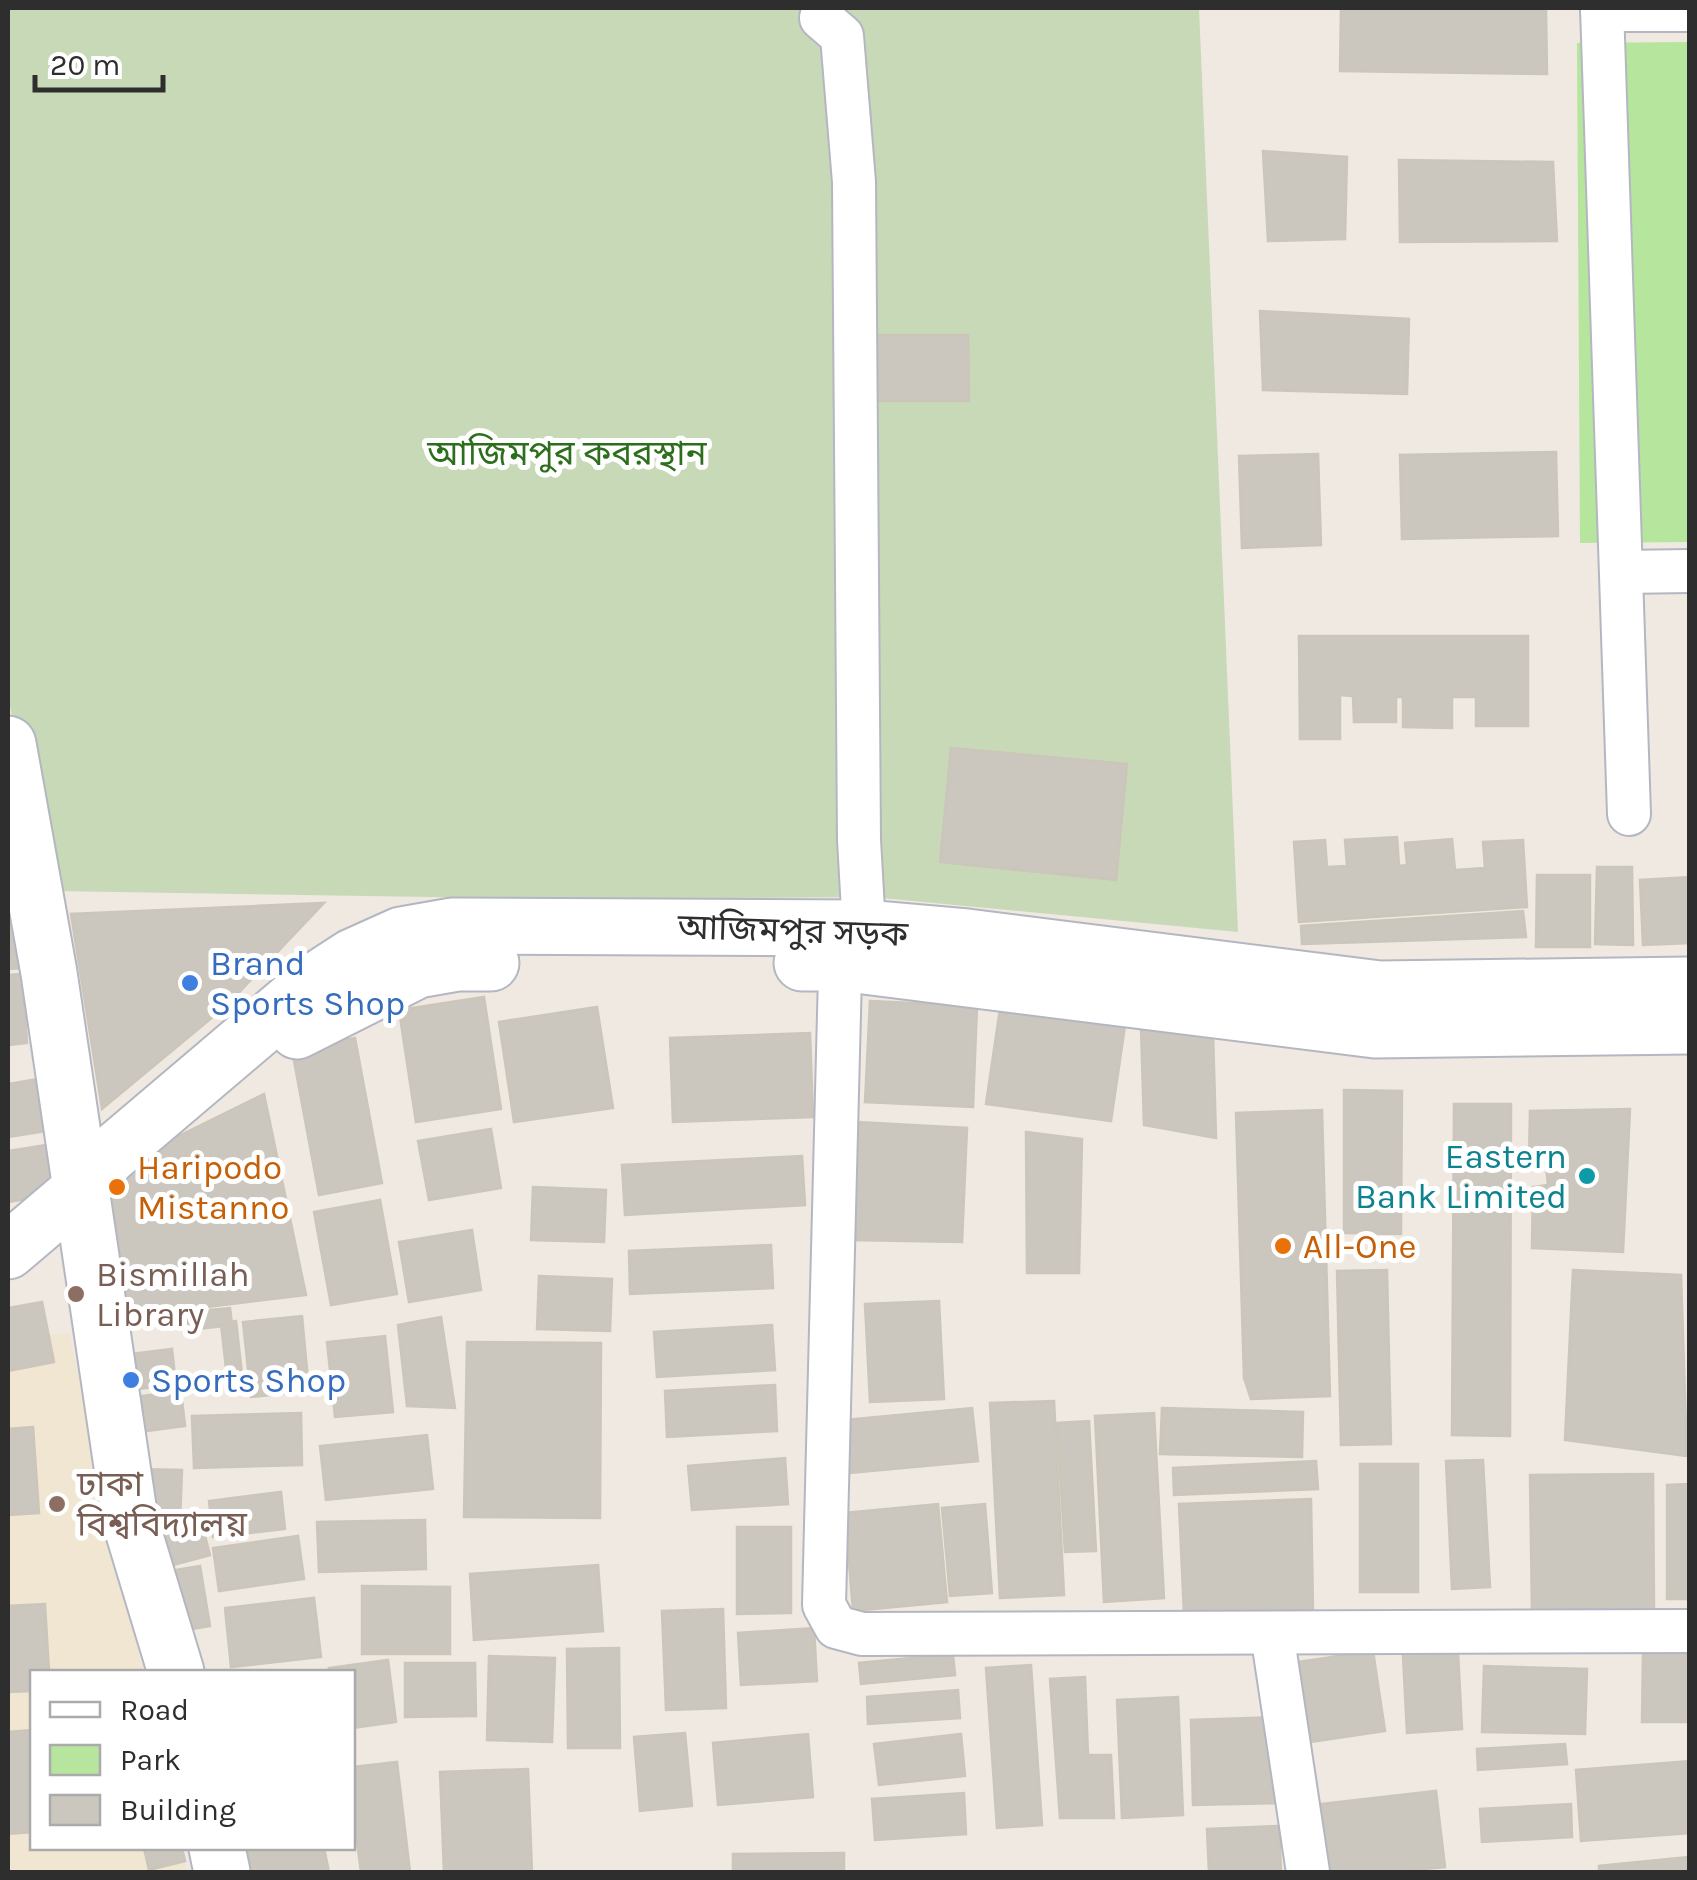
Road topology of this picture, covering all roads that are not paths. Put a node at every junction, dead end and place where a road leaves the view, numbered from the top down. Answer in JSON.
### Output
{"nodes":[{"id":1,"x":1602,"y":9,"type":"edge"},
{"id":2,"x":1690,"y":10,"type":"edge"},
{"id":3,"x":820,"y":18,"type":"dead end"},
{"id":4,"x":1690,"y":571,"type":"edge"},
{"id":5,"x":1622,"y":572,"type":"junction"},
{"id":6,"x":8,"y":744,"type":"edge"},
{"id":7,"x":1629,"y":814,"type":"dead end"},
{"id":8,"x":848,"y":940,"type":"junction"},
{"id":9,"x":1690,"y":986,"type":"edge"},
{"id":10,"x":1690,"y":1026,"type":"edge"},
{"id":11,"x":83,"y":1202,"type":"junction"},
{"id":12,"x":8,"y":1250,"type":"edge"},
{"id":13,"x":8,"y":1279,"type":"edge"},
{"id":14,"x":1690,"y":1632,"type":"edge"},
{"id":15,"x":1272,"y":1633,"type":"junction"},
{"id":16,"x":175,"y":1670,"type":"edge"},
{"id":17,"x":1308,"y":1872,"type":"edge"}],
"edges":[{"from":1,"to":2,"type":"street"},
{"from":1,"to":5,"type":"street"},
{"from":3,"to":8,"type":"street"},
{"from":4,"to":5,"type":"street"},
{"from":5,"to":7,"type":"street"},
{"from":6,"to":11,"type":"main road"},
{"from":8,"to":9,"type":"main road","name":"আজিমপুর সড়ক"},
{"from":8,"to":10,"type":"main road","name":"আজিমপুর সড়ক"},
{"from":8,"to":11,"type":"main road","name":"আজিমপুর সড়ক"},
{"from":8,"to":15,"type":"street"},
{"from":11,"to":12,"type":"main road","name":"আজিমপুর সড়ক"},
{"from":11,"to":13,"type":"main road","name":"আজিমপুর সড়ক"},
{"from":11,"to":16,"type":"main road"},
{"from":14,"to":15,"type":"street"},
{"from":15,"to":17,"type":"street"}]}
